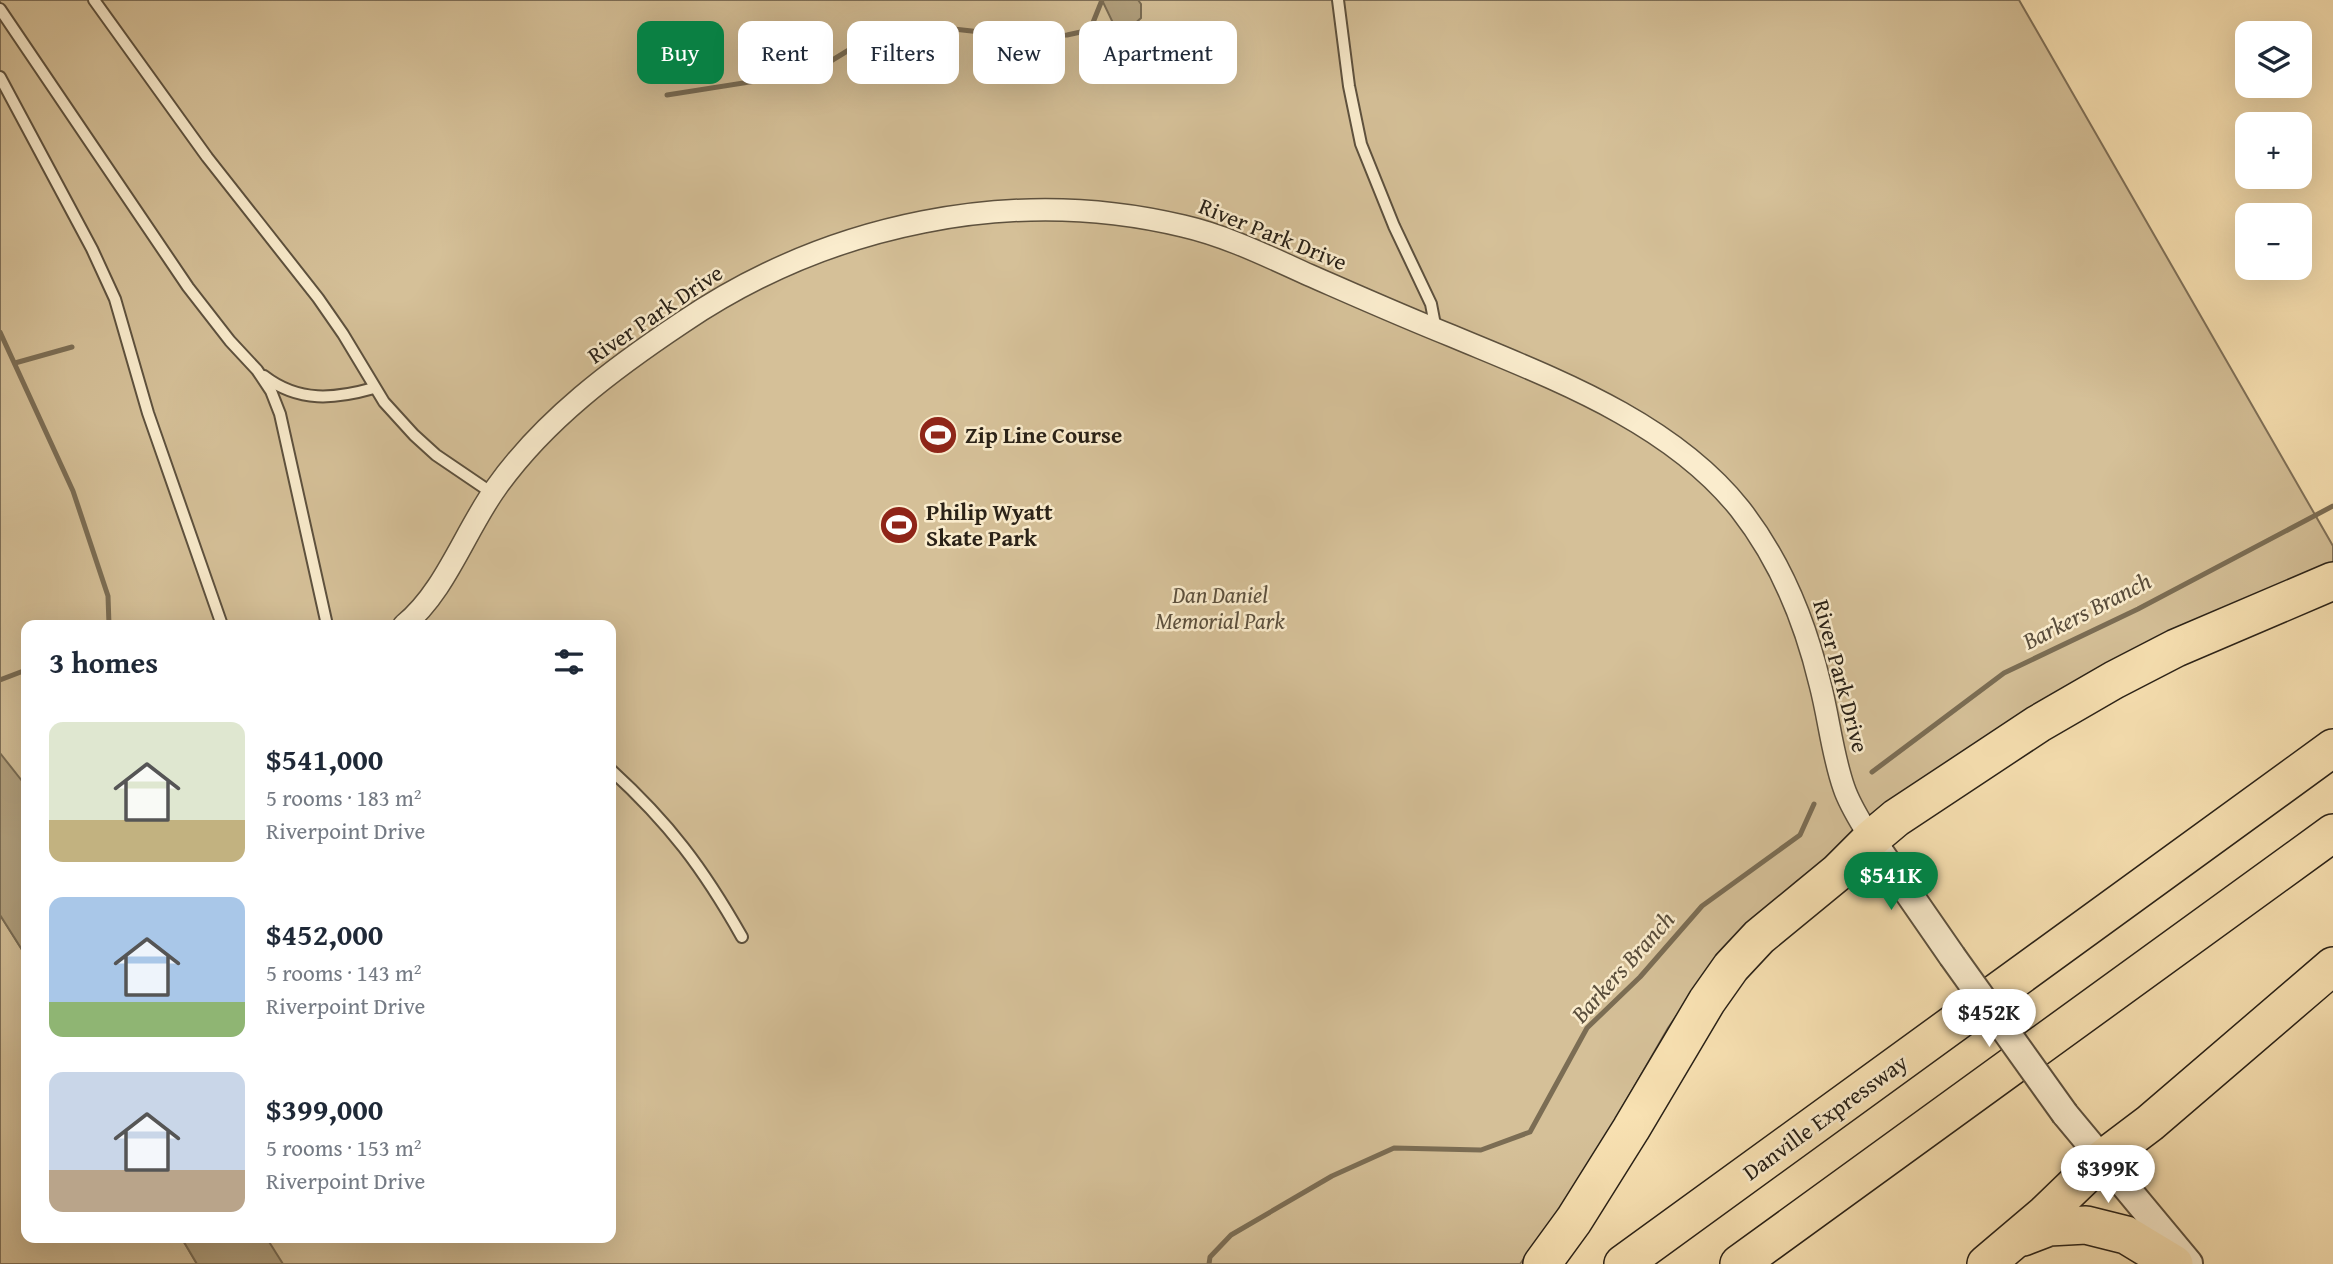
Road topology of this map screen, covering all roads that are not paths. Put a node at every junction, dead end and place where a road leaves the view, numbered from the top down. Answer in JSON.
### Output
{"nodes":[{"id":1,"x":94,"y":0,"type":"edge"},
{"id":2,"x":1338,"y":0,"type":"edge"},
{"id":3,"x":0,"y":9,"type":"edge"},
{"id":4,"x":0,"y":77,"type":"edge"},
{"id":5,"x":1437,"y":330,"type":"junction"},
{"id":6,"x":257,"y":370,"type":"junction"},
{"id":7,"x":374,"y":388,"type":"junction"},
{"id":8,"x":492,"y":493,"type":"junction"},
{"id":9,"x":2333,"y":581,"type":"edge"},
{"id":10,"x":220,"y":620,"type":"edge"},
{"id":11,"x":326,"y":620,"type":"edge"},
{"id":12,"x":414,"y":620,"type":"edge"},
{"id":13,"x":2333,"y":748,"type":"edge"},
{"id":14,"x":616,"y":775,"type":"edge"},
{"id":15,"x":2333,"y":833,"type":"edge"},
{"id":16,"x":1871,"y":839,"type":"junction"},
{"id":17,"x":742,"y":937,"type":"dead end"},
{"id":18,"x":2333,"y":966,"type":"edge"},
{"id":19,"x":2101,"y":1160,"type":"junction"},
{"id":20,"x":1999,"y":1253,"type":"edge"},
{"id":21,"x":1542,"y":1264,"type":"edge"},
{"id":22,"x":1623,"y":1264,"type":"edge"},
{"id":23,"x":1739,"y":1264,"type":"edge"},
{"id":24,"x":2174,"y":1264,"type":"edge"},
{"id":25,"x":2189,"y":1264,"type":"edge"}],
"edges":[{"from":1,"to":7,"type":"lane"},
{"from":2,"to":5,"type":"lane"},
{"from":3,"to":6,"type":"lane"},
{"from":4,"to":10,"type":"lane"},
{"from":5,"to":8,"type":"street","name":"River Park Drive"},
{"from":5,"to":16,"type":"street","name":"River Park Drive"},
{"from":6,"to":7,"type":"lane"},
{"from":6,"to":11,"type":"lane"},
{"from":7,"to":8,"type":"lane"},
{"from":8,"to":12,"type":"street","name":"River Park Drive"},
{"from":9,"to":16,"type":"highway"},
{"from":13,"to":22,"type":"highway","name":"Danville Expressway"},
{"from":14,"to":17,"type":"lane"},
{"from":15,"to":23,"type":"highway"},
{"from":16,"to":19,"type":"street","bridge":true},
{"from":16,"to":21,"type":"highway"},
{"from":18,"to":19,"type":"highway"},
{"from":19,"to":20,"type":"highway"},
{"from":19,"to":25,"type":"street"},
{"from":20,"to":24,"type":"highway"}]}
